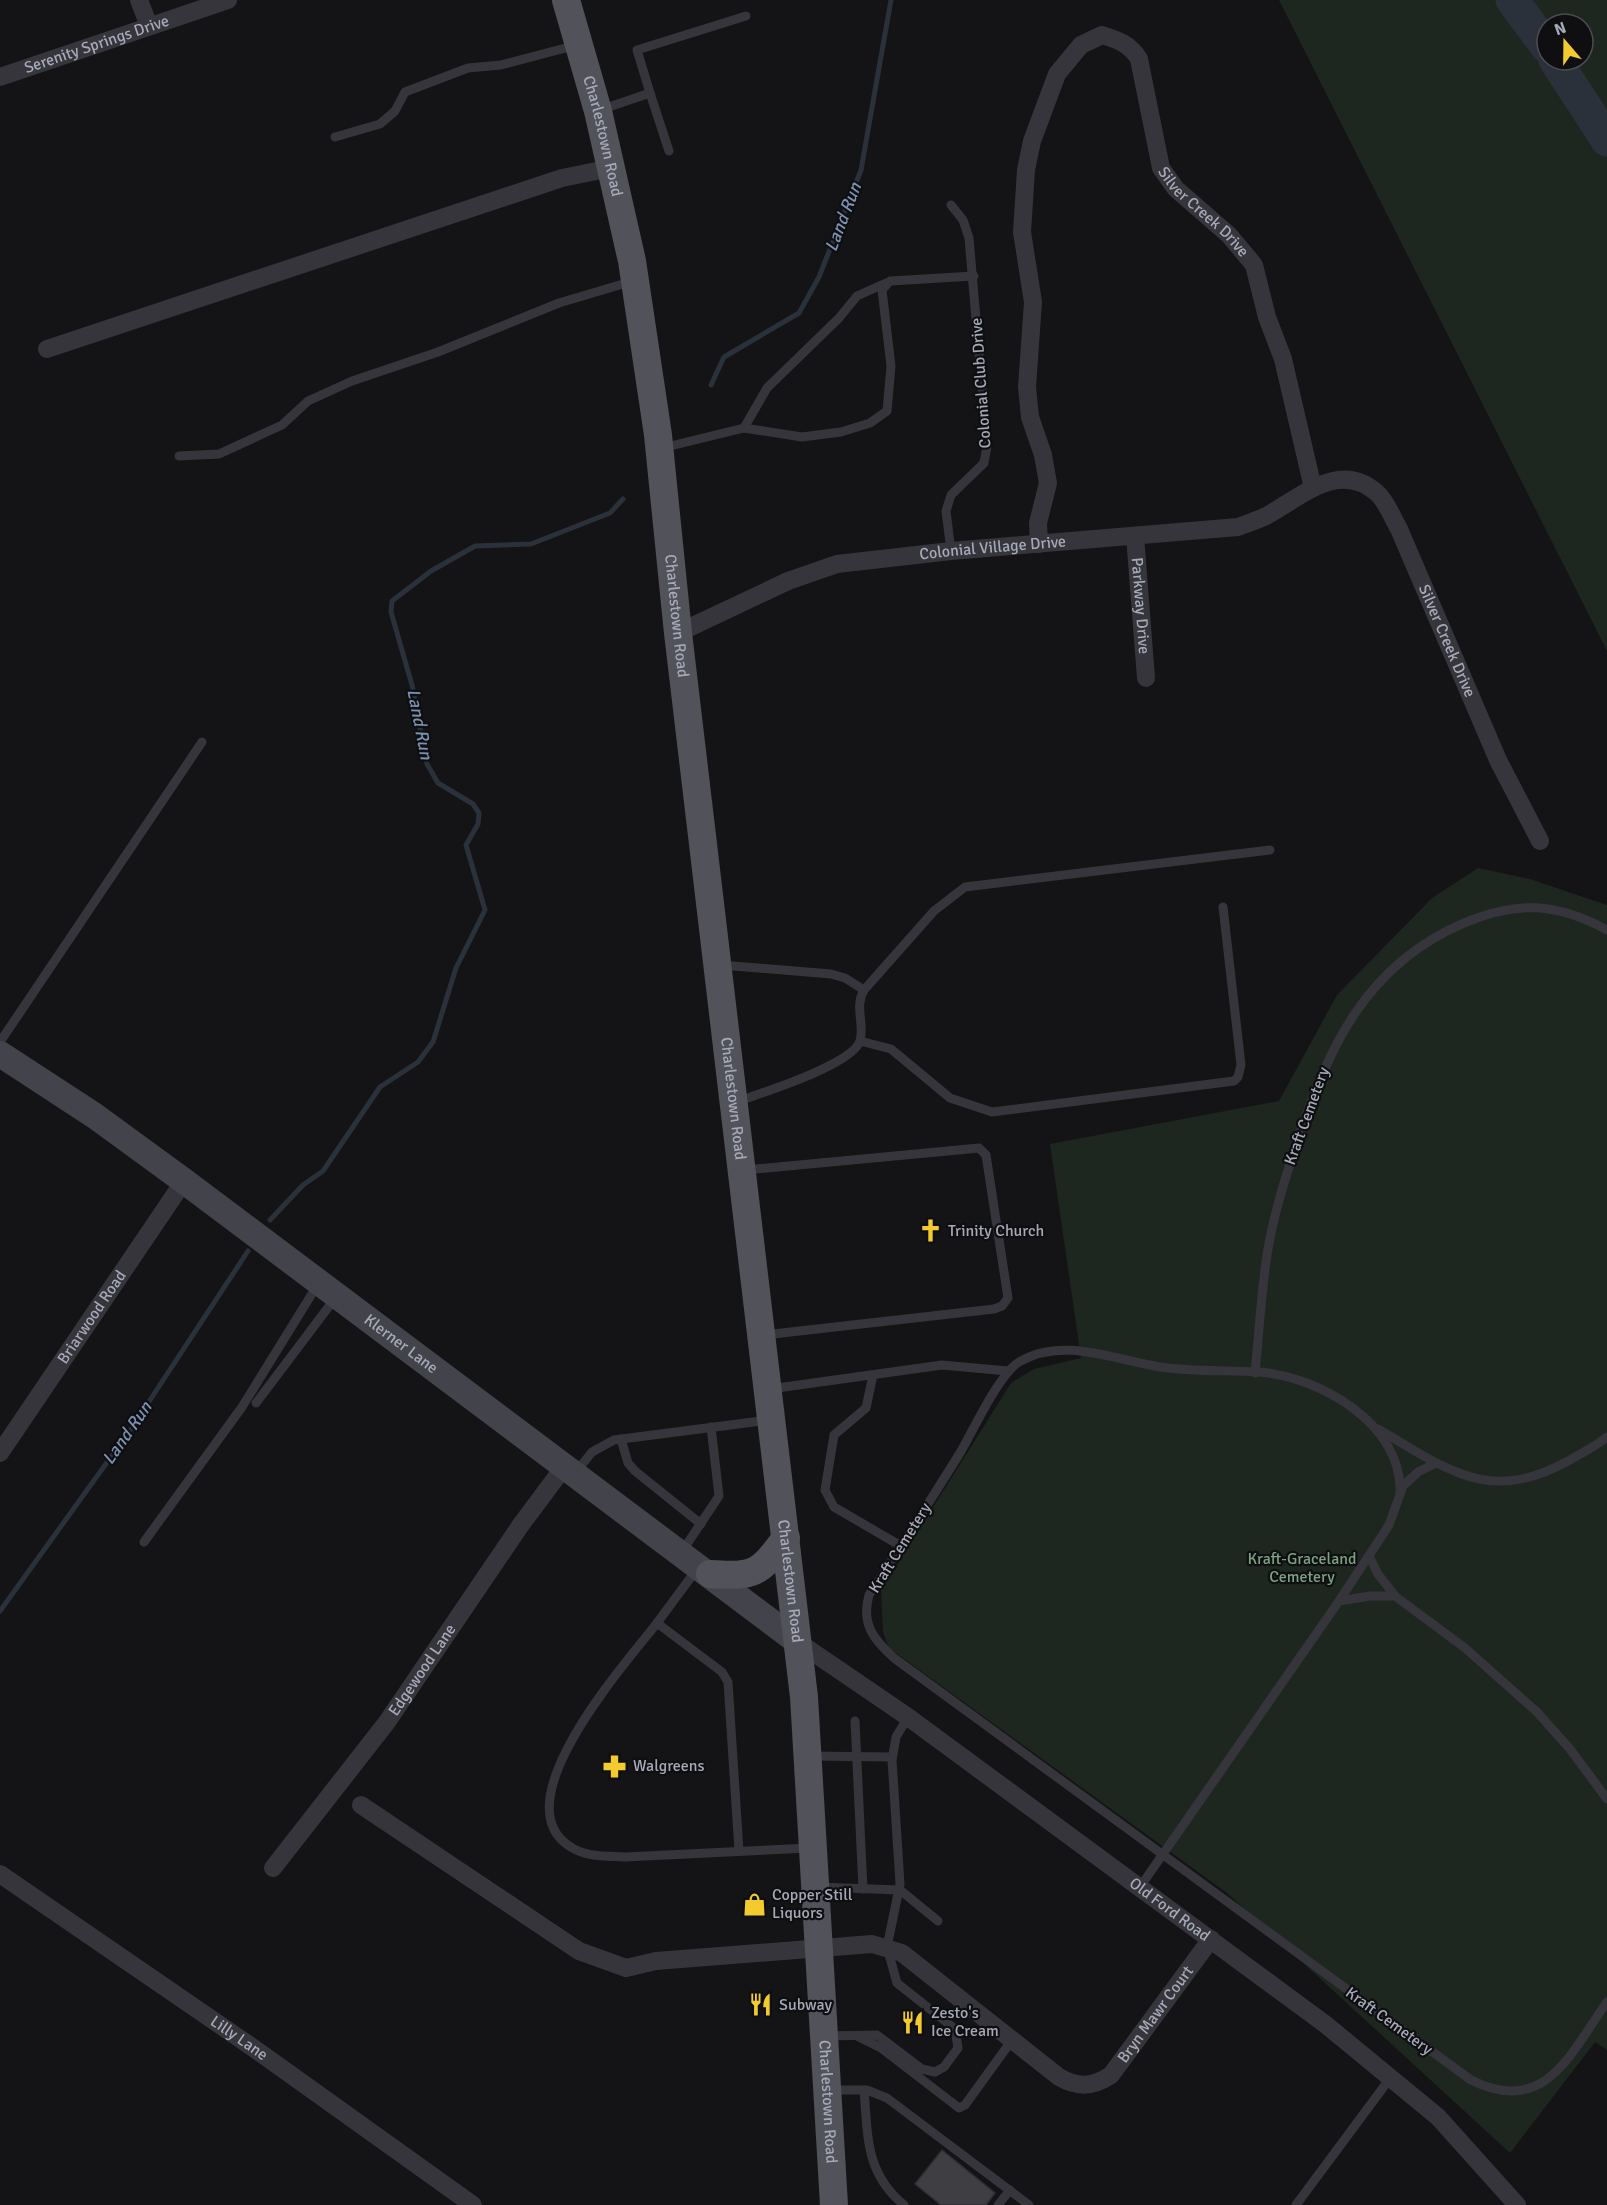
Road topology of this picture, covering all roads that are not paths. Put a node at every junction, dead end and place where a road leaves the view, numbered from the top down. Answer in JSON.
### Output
{"nodes":[{"id":1,"x":139,"y":0,"type":"edge"},
{"id":2,"x":228,"y":0,"type":"edge"},
{"id":3,"x":566,"y":0,"type":"edge"},
{"id":4,"x":746,"y":16,"type":"dead end"},
{"id":5,"x":148,"y":26,"type":"junction"},
{"id":6,"x":579,"y":44,"type":"junction"},
{"id":7,"x":0,"y":77,"type":"edge"},
{"id":8,"x":650,"y":93,"type":"junction"},
{"id":9,"x":598,"y":111,"type":"junction"},
{"id":10,"x":335,"y":137,"type":"dead end"},
{"id":11,"x":669,"y":151,"type":"dead end"},
{"id":12,"x":611,"y":168,"type":"junction"},
{"id":13,"x":951,"y":205,"type":"dead end"},
{"id":14,"x":974,"y":276,"type":"junction"},
{"id":15,"x":635,"y":280,"type":"junction"},
{"id":16,"x":890,"y":281,"type":"junction"},
{"id":17,"x":47,"y":350,"type":"dead end"},
{"id":18,"x":744,"y":428,"type":"junction"},
{"id":19,"x":659,"y":449,"type":"junction"},
{"id":20,"x":179,"y":456,"type":"dead end"},
{"id":21,"x":1313,"y":488,"type":"junction"},
{"id":22,"x":1135,"y":536,"type":"junction"},
{"id":23,"x":1039,"y":544,"type":"junction"},
{"id":24,"x":951,"y":551,"type":"junction"},
{"id":25,"x":678,"y":633,"type":"junction"},
{"id":26,"x":1146,"y":678,"type":"dead end"},
{"id":27,"x":202,"y":742,"type":"dead end"},
{"id":28,"x":1540,"y":841,"type":"dead end"},
{"id":29,"x":1270,"y":850,"type":"dead end"},
{"id":30,"x":1223,"y":907,"type":"dead end"},
{"id":31,"x":1607,"y":930,"type":"edge"},
{"id":32,"x":718,"y":964,"type":"junction"},
{"id":33,"x":864,"y":990,"type":"junction"},
{"id":34,"x":860,"y":1041,"type":"junction"},
{"id":35,"x":0,"y":1042,"type":"edge"},
{"id":36,"x":0,"y":1054,"type":"edge"},
{"id":37,"x":734,"y":1103,"type":"junction"},
{"id":38,"x":742,"y":1170,"type":"junction"},
{"id":39,"x":184,"y":1181,"type":"junction"},
{"id":40,"x":328,"y":1289,"type":"junction"},
{"id":41,"x":762,"y":1335,"type":"junction"},
{"id":42,"x":1008,"y":1371,"type":"junction"},
{"id":43,"x":1255,"y":1373,"type":"junction"},
{"id":44,"x":873,"y":1375,"type":"junction"},
{"id":45,"x":768,"y":1389,"type":"junction"},
{"id":46,"x":256,"y":1403,"type":"dead end"},
{"id":47,"x":772,"y":1420,"type":"junction"},
{"id":48,"x":711,"y":1428,"type":"junction"},
{"id":49,"x":1377,"y":1428,"type":"junction"},
{"id":50,"x":1607,"y":1437,"type":"edge"},
{"id":51,"x":621,"y":1439,"type":"junction"},
{"id":52,"x":0,"y":1454,"type":"edge"},
{"id":53,"x":1436,"y":1463,"type":"junction"},
{"id":54,"x":569,"y":1471,"type":"junction"},
{"id":55,"x":1400,"y":1492,"type":"junction"},
{"id":56,"x":701,"y":1524,"type":"junction"},
{"id":57,"x":786,"y":1538,"type":"junction"},
{"id":58,"x":144,"y":1542,"type":"dead end"},
{"id":59,"x":901,"y":1546,"type":"junction"},
{"id":60,"x":1369,"y":1556,"type":"junction"},
{"id":61,"x":697,"y":1564,"type":"junction"},
{"id":62,"x":1395,"y":1596,"type":"junction"},
{"id":63,"x":1339,"y":1601,"type":"junction"},
{"id":64,"x":657,"y":1623,"type":"junction"},
{"id":65,"x":798,"y":1642,"type":"junction"},
{"id":66,"x":908,"y":1717,"type":"junction"},
{"id":67,"x":855,"y":1721,"type":"dead end"},
{"id":68,"x":807,"y":1756,"type":"junction"},
{"id":69,"x":855,"y":1756,"type":"junction"},
{"id":70,"x":892,"y":1757,"type":"junction"},
{"id":71,"x":883,"y":1789,"type":"dead end"},
{"id":72,"x":893,"y":1789,"type":"junction"},
{"id":73,"x":1607,"y":1799,"type":"edge"},
{"id":74,"x":361,"y":1805,"type":"dead end"},
{"id":75,"x":885,"y":1815,"type":"dead end"},
{"id":76,"x":895,"y":1815,"type":"junction"},
{"id":77,"x":897,"y":1839,"type":"junction"},
{"id":78,"x":886,"y":1840,"type":"dead end"},
{"id":79,"x":813,"y":1848,"type":"junction"},
{"id":80,"x":738,"y":1851,"type":"junction"},
{"id":81,"x":1163,"y":1853,"type":"junction"},
{"id":82,"x":273,"y":1868,"type":"dead end"},
{"id":83,"x":0,"y":1874,"type":"edge"},
{"id":84,"x":815,"y":1887,"type":"junction"},
{"id":85,"x":1140,"y":1887,"type":"junction"},
{"id":86,"x":863,"y":1888,"type":"junction"},
{"id":87,"x":900,"y":1890,"type":"junction"},
{"id":88,"x":938,"y":1921,"type":"dead end"},
{"id":89,"x":1211,"y":1939,"type":"junction"},
{"id":90,"x":887,"y":1947,"type":"junction"},
{"id":91,"x":818,"y":1950,"type":"junction"},
{"id":92,"x":1607,"y":2002,"type":"edge"},
{"id":93,"x":855,"y":2035,"type":"junction"},
{"id":94,"x":824,"y":2036,"type":"junction"},
{"id":95,"x":1012,"y":2040,"type":"junction"},
{"id":96,"x":1391,"y":2077,"type":"junction"},
{"id":97,"x":827,"y":2090,"type":"junction"},
{"id":98,"x":864,"y":2090,"type":"junction"},
{"id":99,"x":1010,"y":2190,"type":"junction"},
{"id":100,"x":473,"y":2205,"type":"edge"},
{"id":101,"x":834,"y":2205,"type":"edge"},
{"id":102,"x":904,"y":2205,"type":"edge"},
{"id":103,"x":998,"y":2205,"type":"edge"},
{"id":104,"x":1029,"y":2205,"type":"edge"},
{"id":105,"x":1296,"y":2205,"type":"edge"},
{"id":106,"x":1517,"y":2205,"type":"edge"}],
"edges":[{"from":1,"to":5,"type":"street"},
{"from":2,"to":5,"type":"street","name":"Serenity Springs Drive"},
{"from":3,"to":6,"type":"main road","name":"Charlestown Road"},
{"from":4,"to":8,"type":"lane"},
{"from":5,"to":7,"type":"street","name":"Serenity Springs Drive"},
{"from":6,"to":9,"type":"main road","name":"Charlestown Road"},
{"from":6,"to":10,"type":"lane"},
{"from":8,"to":9,"type":"lane"},
{"from":8,"to":11,"type":"lane"},
{"from":9,"to":12,"type":"main road","name":"Charlestown Road"},
{"from":12,"to":15,"type":"main road","name":"Charlestown Road"},
{"from":12,"to":17,"type":"street"},
{"from":13,"to":14,"type":"lane","name":"Colonial Club Drive"},
{"from":14,"to":16,"type":"lane"},
{"from":14,"to":24,"type":"lane","name":"Colonial Club Drive"},
{"from":15,"to":19,"type":"main road","name":"Charlestown Road"},
{"from":15,"to":20,"type":"lane"},
{"from":16,"to":18,"type":"lane"},
{"from":16,"to":18,"type":"lane"},
{"from":18,"to":19,"type":"lane"},
{"from":19,"to":25,"type":"main road","name":"Charlestown Road"},
{"from":21,"to":22,"type":"street","name":"Colonial Village Drive"},
{"from":21,"to":23,"type":"street","name":"Silver Creek Drive"},
{"from":21,"to":28,"type":"street","name":"Silver Creek Drive"},
{"from":22,"to":23,"type":"street","name":"Colonial Village Drive"},
{"from":22,"to":26,"type":"street","name":"Parkway Drive"},
{"from":23,"to":24,"type":"street","name":"Colonial Village Drive"},
{"from":24,"to":25,"type":"street","name":"Colonial Village Drive"},
{"from":25,"to":32,"type":"main road","name":"Charlestown Road"},
{"from":27,"to":35,"type":"lane"},
{"from":29,"to":33,"type":"lane"},
{"from":30,"to":34,"type":"lane"},
{"from":31,"to":43,"type":"lane","name":"Kraft Cemetery"},
{"from":32,"to":33,"type":"lane"},
{"from":32,"to":37,"type":"main road","name":"Charlestown Road"},
{"from":33,"to":34,"type":"lane"},
{"from":34,"to":37,"type":"lane"},
{"from":36,"to":39,"type":"street","name":"Klerner Lane"},
{"from":37,"to":38,"type":"main road","name":"Charlestown Road"},
{"from":38,"to":41,"type":"main road","name":"Charlestown Road"},
{"from":38,"to":41,"type":"lane"},
{"from":39,"to":40,"type":"street","name":"Klerner Lane"},
{"from":39,"to":52,"type":"street","name":"Briarwood Road"},
{"from":40,"to":46,"type":"lane"},
{"from":40,"to":54,"type":"street","name":"Klerner Lane"},
{"from":40,"to":58,"type":"lane"},
{"from":41,"to":45,"type":"main road","name":"Charlestown Road"},
{"from":42,"to":43,"type":"lane","name":"Kraft Cemetery"},
{"from":42,"to":44,"type":"lane"},
{"from":42,"to":59,"type":"lane","name":"Kraft Cemetery"},
{"from":43,"to":49,"type":"lane","name":"Kraft Cemetery"},
{"from":44,"to":45,"type":"lane"},
{"from":44,"to":59,"type":"lane"},
{"from":45,"to":47,"type":"main road","name":"Charlestown Road"},
{"from":47,"to":48,"type":"lane"},
{"from":47,"to":57,"type":"main road","name":"Charlestown Road"},
{"from":48,"to":51,"type":"lane"},
{"from":48,"to":56,"type":"lane"},
{"from":49,"to":53,"type":"lane","name":"Kraft Cemetery"},
{"from":49,"to":55,"type":"lane","name":"Kraft Cemetery"},
{"from":50,"to":53,"type":"lane","name":"Kraft Cemetery"},
{"from":51,"to":54,"type":"lane"},
{"from":51,"to":56,"type":"lane"},
{"from":53,"to":55,"type":"lane","name":"Kraft Cemetery"},
{"from":54,"to":61,"type":"street","name":"Klerner Lane"},
{"from":54,"to":82,"type":"street","name":"Edgewood Lane"},
{"from":55,"to":60,"type":"lane","name":"Kraft Cemetery"},
{"from":56,"to":61,"type":"lane"},
{"from":57,"to":61,"type":"main road"},
{"from":57,"to":65,"type":"main road","name":"Charlestown Road"},
{"from":59,"to":81,"type":"lane","name":"Kraft Cemetery"},
{"from":60,"to":62,"type":"lane"},
{"from":60,"to":63,"type":"lane","name":"Kraft Cemetery"},
{"from":61,"to":64,"type":"lane"},
{"from":61,"to":65,"type":"street","name":"Klerner Lane"},
{"from":62,"to":63,"type":"lane"},
{"from":62,"to":73,"type":"lane"},
{"from":63,"to":81,"type":"lane","name":"Kraft Cemetery"},
{"from":64,"to":80,"type":"lane"},
{"from":64,"to":80,"type":"lane"},
{"from":65,"to":66,"type":"street","name":"Old Ford Road"},
{"from":65,"to":68,"type":"main road","name":"Charlestown Road"},
{"from":66,"to":70,"type":"lane"},
{"from":66,"to":85,"type":"street","name":"Old Ford Road"},
{"from":67,"to":69,"type":"lane"},
{"from":68,"to":69,"type":"lane"},
{"from":68,"to":79,"type":"main road","name":"Charlestown Road"},
{"from":69,"to":70,"type":"lane"},
{"from":69,"to":86,"type":"lane"},
{"from":70,"to":72,"type":"lane"},
{"from":71,"to":72,"type":"lane"},
{"from":72,"to":76,"type":"lane"},
{"from":74,"to":91,"type":"street","name":"Bryn Mawr Court"},
{"from":75,"to":76,"type":"lane"},
{"from":76,"to":77,"type":"lane"},
{"from":77,"to":78,"type":"lane"},
{"from":77,"to":87,"type":"lane"},
{"from":79,"to":80,"type":"lane"},
{"from":79,"to":84,"type":"main road","name":"Charlestown Road"},
{"from":81,"to":85,"type":"lane","name":"Kraft Cemetery"},
{"from":81,"to":92,"type":"lane","name":"Kraft Cemetery"},
{"from":83,"to":100,"type":"street","name":"Lilly Lane"},
{"from":84,"to":86,"type":"lane"},
{"from":84,"to":91,"type":"main road","name":"Charlestown Road"},
{"from":85,"to":89,"type":"street","name":"Old Ford Road"},
{"from":86,"to":87,"type":"lane"},
{"from":87,"to":88,"type":"lane"},
{"from":87,"to":90,"type":"lane"},
{"from":89,"to":95,"type":"street","name":"Bryn Mawr Court"},
{"from":89,"to":96,"type":"street","name":"Old Ford Road"},
{"from":90,"to":91,"type":"street","name":"Bryn Mawr Court"},
{"from":90,"to":93,"type":"lane"},
{"from":90,"to":95,"type":"street","name":"Bryn Mawr Court"},
{"from":91,"to":94,"type":"main road","name":"Charlestown Road"},
{"from":93,"to":94,"type":"lane"},
{"from":93,"to":95,"type":"lane"},
{"from":94,"to":97,"type":"main road","name":"Charlestown Road"},
{"from":96,"to":105,"type":"lane"},
{"from":96,"to":106,"type":"street","name":"Old Ford Road"},
{"from":97,"to":98,"type":"lane"},
{"from":97,"to":101,"type":"main road","name":"Charlestown Road"},
{"from":98,"to":99,"type":"lane"},
{"from":98,"to":102,"type":"lane"},
{"from":99,"to":103,"type":"lane"},
{"from":99,"to":104,"type":"lane"}]}
